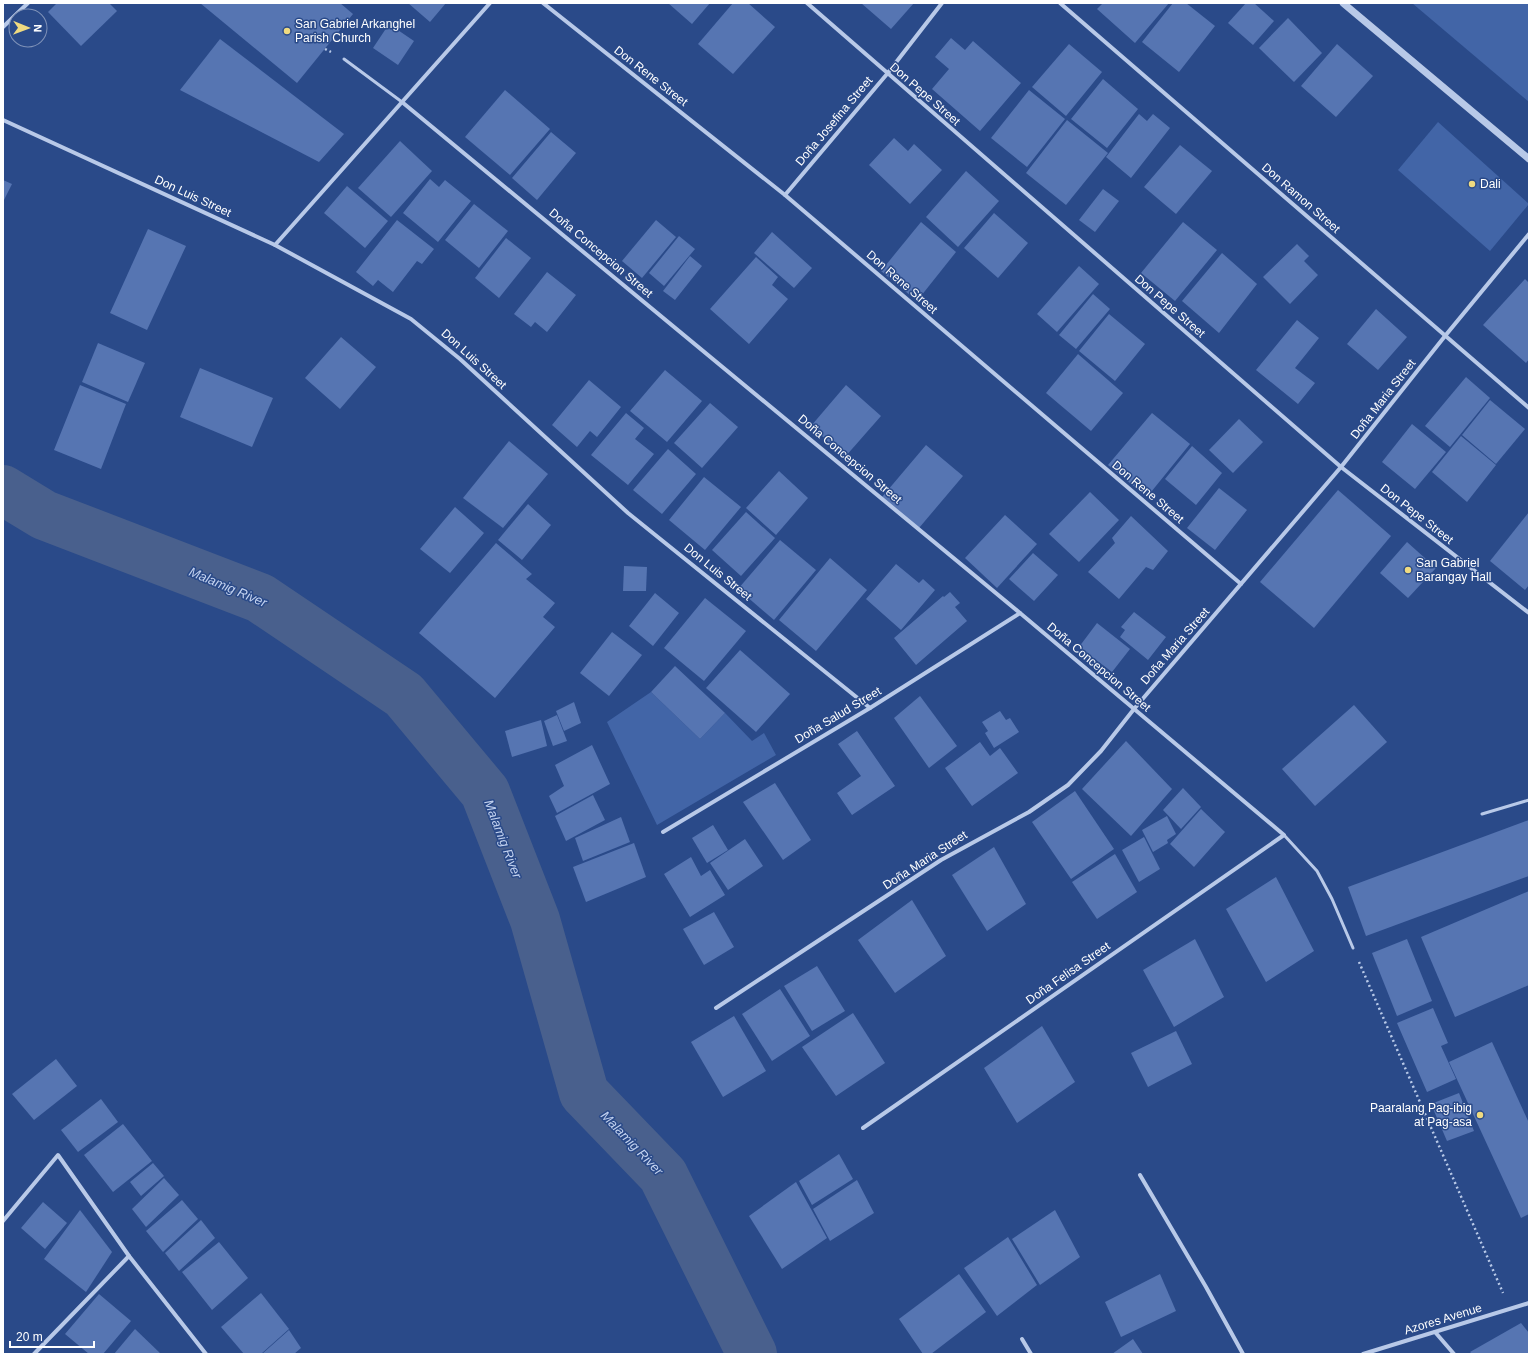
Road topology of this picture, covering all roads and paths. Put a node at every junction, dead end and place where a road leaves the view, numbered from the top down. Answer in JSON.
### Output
{"nodes":[{"id":1,"x":28,"y":3,"type":"edge"},
{"id":2,"x":490,"y":3,"type":"edge"},
{"id":3,"x":543,"y":3,"type":"edge"},
{"id":4,"x":807,"y":3,"type":"edge"},
{"id":5,"x":942,"y":3,"type":"edge"},
{"id":6,"x":1060,"y":3,"type":"edge"},
{"id":7,"x":1343,"y":3,"type":"edge"},
{"id":8,"x":3,"y":27,"type":"edge"},
{"id":9,"x":344,"y":59,"type":"dead end"},
{"id":10,"x":887,"y":74,"type":"junction"},
{"id":11,"x":402,"y":102,"type":"junction"},
{"id":12,"x":3,"y":120,"type":"edge"},
{"id":13,"x":1529,"y":159,"type":"edge"},
{"id":14,"x":785,"y":195,"type":"junction"},
{"id":15,"x":1529,"y":234,"type":"edge"},
{"id":16,"x":275,"y":245,"type":"junction"},
{"id":17,"x":1445,"y":336,"type":"junction"},
{"id":18,"x":1529,"y":408,"type":"edge"},
{"id":19,"x":1341,"y":467,"type":"junction"},
{"id":20,"x":1241,"y":584,"type":"junction"},
{"id":21,"x":1020,"y":613,"type":"junction"},
{"id":22,"x":1529,"y":613,"type":"edge"},
{"id":23,"x":870,"y":708,"type":"junction"},
{"id":24,"x":1134,"y":709,"type":"junction"},
{"id":25,"x":1529,"y":800,"type":"edge"},
{"id":26,"x":1482,"y":814,"type":"dead end"},
{"id":27,"x":663,"y":832,"type":"dead end"},
{"id":28,"x":1284,"y":835,"type":"junction"},
{"id":29,"x":1353,"y":948,"type":"joint"},
{"id":30,"x":716,"y":1008,"type":"dead end"},
{"id":31,"x":864,"y":1128,"type":"dead end"},
{"id":32,"x":1140,"y":1175,"type":"dead end"},
{"id":33,"x":3,"y":1222,"type":"edge"},
{"id":34,"x":129,"y":1256,"type":"junction"},
{"id":35,"x":1529,"y":1303,"type":"edge"},
{"id":36,"x":1509,"y":1308,"type":"junction"},
{"id":37,"x":1435,"y":1332,"type":"junction"},
{"id":38,"x":1022,"y":1339,"type":"dead end"},
{"id":39,"x":34,"y":1354,"type":"edge"},
{"id":40,"x":206,"y":1354,"type":"edge"},
{"id":41,"x":1031,"y":1354,"type":"edge"},
{"id":42,"x":1243,"y":1354,"type":"edge"},
{"id":43,"x":1363,"y":1354,"type":"edge"},
{"id":44,"x":1454,"y":1354,"type":"edge"}],
"edges":[{"from":1,"to":8,"type":"street"},
{"from":2,"to":11,"type":"street"},
{"from":3,"to":14,"type":"street","name":"Don Rene Street"},
{"from":4,"to":10,"type":"street","name":"Don Pepe Street"},
{"from":5,"to":10,"type":"street","name":"Doña Josefina Street"},
{"from":6,"to":17,"type":"street","name":"Don Ramon Street"},
{"from":7,"to":13,"type":"street"},
{"from":9,"to":11,"type":"lane"},
{"from":10,"to":14,"type":"street","name":"Doña Josefina Street"},
{"from":10,"to":19,"type":"street","name":"Don Pepe Street"},
{"from":11,"to":16,"type":"street"},
{"from":11,"to":21,"type":"street","name":"Doña Concepcion Street"},
{"from":12,"to":16,"type":"street","name":"Don Luis Street"},
{"from":14,"to":20,"type":"street","name":"Don Rene Street"},
{"from":15,"to":17,"type":"street","name":"Doña Maria Street"},
{"from":16,"to":23,"type":"street","name":"Don Luis Street"},
{"from":17,"to":18,"type":"street","name":"Don Ramon Street"},
{"from":17,"to":19,"type":"street","name":"Doña Maria Street"},
{"from":19,"to":20,"type":"street","name":"Doña Maria Street"},
{"from":19,"to":22,"type":"street","name":"Don Pepe Street"},
{"from":20,"to":24,"type":"street","name":"Doña Maria Street"},
{"from":21,"to":23,"type":"street","name":"Doña Salud Street"},
{"from":21,"to":24,"type":"street","name":"Doña Concepcion Street"},
{"from":23,"to":27,"type":"street","name":"Doña Salud Street"},
{"from":24,"to":28,"type":"street","name":"Doña Concepcion Street"},
{"from":24,"to":30,"type":"street","name":"Doña Maria Street"},
{"from":25,"to":26,"type":"lane"},
{"from":28,"to":29,"type":"lane"},
{"from":28,"to":31,"type":"street","name":"Doña Felisa Street"},
{"from":29,"to":36,"type":"path"},
{"from":32,"to":42,"type":"street"},
{"from":33,"to":34,"type":"street"},
{"from":34,"to":39,"type":"street"},
{"from":34,"to":40,"type":"street"},
{"from":35,"to":36,"type":"street","name":"Azores Avenue"},
{"from":36,"to":37,"type":"street","name":"Azores Avenue"},
{"from":37,"to":43,"type":"street","name":"Azores Avenue"},
{"from":37,"to":44,"type":"street"},
{"from":38,"to":41,"type":"street"}]}
